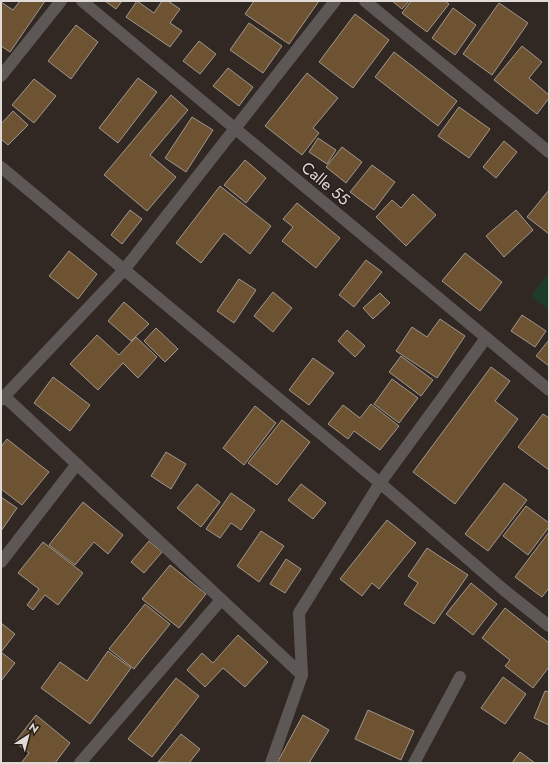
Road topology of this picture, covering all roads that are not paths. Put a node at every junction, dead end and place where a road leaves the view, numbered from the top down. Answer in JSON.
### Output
{"nodes":[{"id":1,"x":61,"y":1,"type":"edge"},
{"id":2,"x":82,"y":1,"type":"edge"},
{"id":3,"x":335,"y":1,"type":"edge"},
{"id":4,"x":365,"y":1,"type":"edge"},
{"id":5,"x":1,"y":76,"type":"edge"},
{"id":6,"x":235,"y":127,"type":"junction"},
{"id":7,"x":549,"y":152,"type":"edge"},
{"id":8,"x":1,"y":167,"type":"edge"},
{"id":9,"x":124,"y":270,"type":"junction"},
{"id":10,"x":486,"y":338,"type":"junction"},
{"id":11,"x":549,"y":390,"type":"edge"},
{"id":12,"x":2,"y":398,"type":"edge"},
{"id":13,"x":77,"y":464,"type":"junction"},
{"id":14,"x":380,"y":483,"type":"junction"},
{"id":15,"x":1,"y":562,"type":"edge"},
{"id":16,"x":221,"y":600,"type":"junction"},
{"id":17,"x":549,"y":626,"type":"edge"},
{"id":18,"x":302,"y":675,"type":"junction"},
{"id":19,"x":460,"y":677,"type":"dead end"},
{"id":20,"x":80,"y":763,"type":"edge"},
{"id":21,"x":271,"y":763,"type":"edge"},
{"id":22,"x":414,"y":763,"type":"edge"}],
"edges":[{"from":1,"to":5,"type":"street"},
{"from":2,"to":6,"type":"street","name":"Calle 55"},
{"from":3,"to":6,"type":"street"},
{"from":4,"to":7,"type":"street"},
{"from":6,"to":9,"type":"street"},
{"from":6,"to":10,"type":"street","name":"Calle 55"},
{"from":8,"to":9,"type":"street"},
{"from":9,"to":12,"type":"street"},
{"from":9,"to":14,"type":"street"},
{"from":10,"to":11,"type":"street","name":"Calle 55"},
{"from":10,"to":14,"type":"street"},
{"from":12,"to":13,"type":"street"},
{"from":13,"to":15,"type":"street"},
{"from":13,"to":16,"type":"street"},
{"from":14,"to":17,"type":"street"},
{"from":14,"to":18,"type":"street"},
{"from":16,"to":18,"type":"street"},
{"from":16,"to":20,"type":"street"},
{"from":18,"to":21,"type":"street"},
{"from":19,"to":22,"type":"street"}]}
